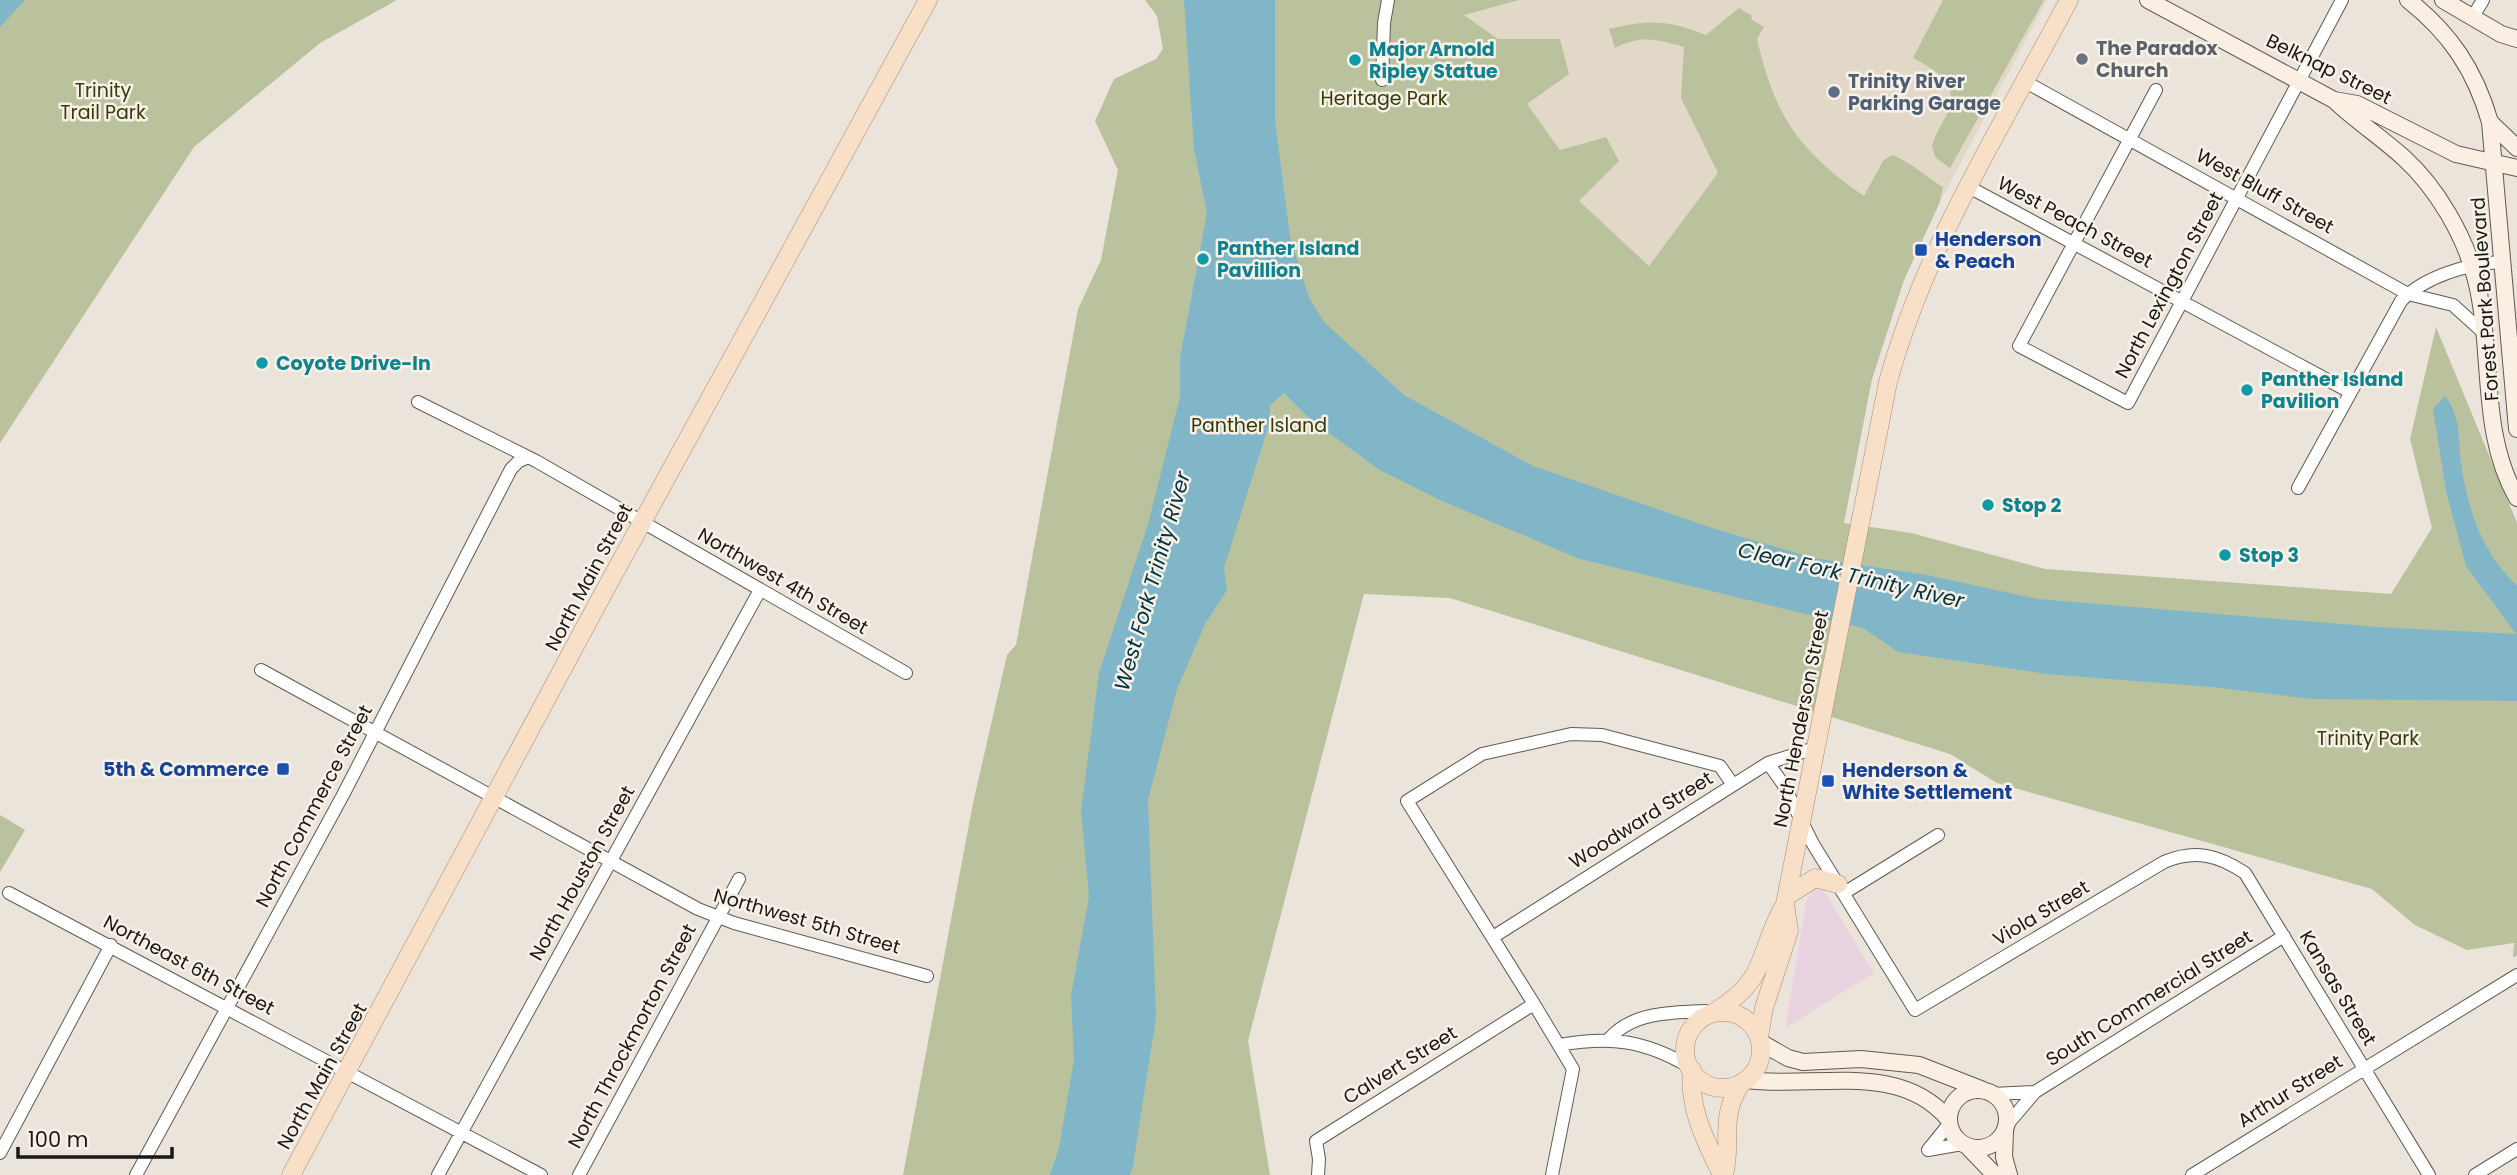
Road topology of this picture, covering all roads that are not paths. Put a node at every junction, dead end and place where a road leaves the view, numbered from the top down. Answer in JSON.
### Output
{"nodes":[{"id":1,"x":928,"y":0,"type":"edge"},
{"id":2,"x":1388,"y":0,"type":"edge"},
{"id":3,"x":2055,"y":0,"type":"edge"},
{"id":4,"x":2069,"y":0,"type":"edge"},
{"id":5,"x":2148,"y":0,"type":"edge"},
{"id":6,"x":2342,"y":0,"type":"edge"},
{"id":7,"x":2408,"y":0,"type":"edge"},
{"id":8,"x":2443,"y":0,"type":"edge"},
{"id":9,"x":2483,"y":0,"type":"edge"},
{"id":10,"x":2472,"y":18,"type":"junction"},
{"id":11,"x":2057,"y":23,"type":"junction"},
{"id":12,"x":2517,"y":39,"type":"edge"},
{"id":13,"x":1382,"y":80,"type":"dead end"},
{"id":14,"x":2024,"y":81,"type":"junction"},
{"id":15,"x":2298,"y":81,"type":"junction"},
{"id":16,"x":2156,"y":90,"type":"dead end"},
{"id":17,"x":2334,"y":100,"type":"junction"},
{"id":18,"x":2490,"y":122,"type":"junction"},
{"id":19,"x":2128,"y":138,"type":"junction"},
{"id":20,"x":2517,"y":148,"type":"edge"},
{"id":21,"x":2496,"y":165,"type":"junction"},
{"id":22,"x":2517,"y":168,"type":"edge"},
{"id":23,"x":1967,"y":186,"type":"junction"},
{"id":24,"x":2238,"y":199,"type":"junction"},
{"id":25,"x":2074,"y":243,"type":"junction"},
{"id":26,"x":2500,"y":262,"type":"junction"},
{"id":27,"x":2471,"y":264,"type":"junction"},
{"id":28,"x":2408,"y":294,"type":"junction"},
{"id":29,"x":2184,"y":300,"type":"junction"},
{"id":30,"x":2484,"y":333,"type":"junction"},
{"id":31,"x":2350,"y":393,"type":"junction"},
{"id":32,"x":418,"y":402,"type":"dead end"},
{"id":33,"x":2517,"y":429,"type":"edge"},
{"id":34,"x":527,"y":458,"type":"junction"},
{"id":35,"x":2298,"y":488,"type":"dead end"},
{"id":36,"x":2517,"y":498,"type":"edge"},
{"id":37,"x":642,"y":523,"type":"junction"},
{"id":38,"x":760,"y":590,"type":"junction"},
{"id":39,"x":261,"y":670,"type":"dead end"},
{"id":40,"x":906,"y":673,"type":"dead end"},
{"id":41,"x":375,"y":732,"type":"junction"},
{"id":42,"x":1815,"y":748,"type":"junction"},
{"id":43,"x":1768,"y":762,"type":"junction"},
{"id":44,"x":1733,"y":785,"type":"junction"},
{"id":45,"x":494,"y":799,"type":"junction"},
{"id":46,"x":1802,"y":821,"type":"junction"},
{"id":47,"x":1938,"y":835,"type":"dead end"},
{"id":48,"x":2189,"y":855,"type":"joint"},
{"id":49,"x":610,"y":860,"type":"junction"},
{"id":50,"x":739,"y":879,"type":"dead end"},
{"id":51,"x":1841,"y":888,"type":"junction"},
{"id":52,"x":9,"y":893,"type":"dead end"},
{"id":53,"x":1786,"y":900,"type":"junction"},
{"id":54,"x":719,"y":917,"type":"junction"},
{"id":55,"x":2284,"y":936,"type":"junction"},
{"id":56,"x":1493,"y":937,"type":"junction"},
{"id":57,"x":111,"y":945,"type":"junction"},
{"id":58,"x":2517,"y":975,"type":"edge"},
{"id":59,"x":927,"y":976,"type":"dead end"},
{"id":60,"x":1534,"y":1004,"type":"junction"},
{"id":61,"x":227,"y":1007,"type":"junction"},
{"id":62,"x":1713,"y":1013,"type":"junction"},
{"id":63,"x":1610,"y":1038,"type":"junction"},
{"id":64,"x":1760,"y":1040,"type":"junction"},
{"id":65,"x":1559,"y":1045,"type":"junction"},
{"id":66,"x":2364,"y":1068,"type":"junction"},
{"id":67,"x":1691,"y":1069,"type":"junction"},
{"id":68,"x":349,"y":1072,"type":"junction"},
{"id":69,"x":1744,"y":1081,"type":"junction"},
{"id":70,"x":2035,"y":1091,"type":"junction"},
{"id":71,"x":1988,"y":1092,"type":"junction"},
{"id":72,"x":1949,"y":1122,"type":"junction"},
{"id":73,"x":2006,"y":1128,"type":"junction"},
{"id":74,"x":460,"y":1132,"type":"junction"},
{"id":75,"x":1965,"y":1145,"type":"junction"},
{"id":76,"x":2517,"y":1149,"type":"edge"},
{"id":77,"x":0,"y":1153,"type":"edge"},
{"id":78,"x":136,"y":1175,"type":"edge"},
{"id":79,"x":291,"y":1175,"type":"edge"},
{"id":80,"x":438,"y":1175,"type":"edge"},
{"id":81,"x":541,"y":1175,"type":"edge"},
{"id":82,"x":579,"y":1175,"type":"edge"},
{"id":83,"x":1318,"y":1175,"type":"edge"},
{"id":84,"x":1552,"y":1175,"type":"edge"},
{"id":85,"x":1723,"y":1175,"type":"edge"},
{"id":86,"x":1996,"y":1175,"type":"edge"},
{"id":87,"x":2009,"y":1175,"type":"edge"},
{"id":88,"x":2192,"y":1175,"type":"edge"},
{"id":89,"x":2429,"y":1175,"type":"edge"},
{"id":90,"x":2475,"y":1175,"type":"edge"}],
"edges":[{"from":1,"to":37,"type":"main road","name":"North Main Street"},
{"from":2,"to":13,"type":"street"},
{"from":3,"to":11,"type":"main road"},
{"from":4,"to":11,"type":"main road","name":"North Henderson Street"},
{"from":5,"to":15,"type":"main road","name":"Belknap Street"},
{"from":6,"to":15,"type":"street","name":"North Lexington Street"},
{"from":7,"to":18,"type":"main road","name":"Forest Park Boulevard"},
{"from":8,"to":10,"type":"main road"},
{"from":9,"to":10,"type":"street"},
{"from":10,"to":12,"type":"main road"},
{"from":11,"to":14,"type":"main road","name":"North Henderson Street"},
{"from":14,"to":19,"type":"street","name":"West Bluff Street"},
{"from":14,"to":23,"type":"main road","name":"North Henderson Street"},
{"from":15,"to":17,"type":"main road","name":"Belknap Street"},
{"from":15,"to":24,"type":"street","name":"North Lexington Street"},
{"from":16,"to":19,"type":"street"},
{"from":17,"to":21,"type":"main road","name":"Belknap Street"},
{"from":17,"to":27,"type":"main road","name":"Forest Park Boulevard"},
{"from":18,"to":20,"type":"main road"},
{"from":18,"to":21,"type":"main road","name":"Forest Park Boulevard"},
{"from":19,"to":24,"type":"street","name":"West Bluff Street"},
{"from":19,"to":25,"type":"street"},
{"from":21,"to":22,"type":"main road","name":"Belknap Street"},
{"from":21,"to":26,"type":"main road","name":"Forest Park Boulevard"},
{"from":23,"to":25,"type":"street","name":"West Peach Street"},
{"from":23,"to":42,"type":"main road","name":"North Henderson Street"},
{"from":24,"to":28,"type":"street","name":"West Bluff Street"},
{"from":24,"to":29,"type":"street","name":"North Lexington Street"},
{"from":25,"to":29,"type":"street","name":"West Peach Street"},
{"from":25,"to":29,"type":"street","name":"North Lexington Street"},
{"from":26,"to":27,"type":"street"},
{"from":26,"to":33,"type":"main road","name":"Forest Park Boulevard"},
{"from":27,"to":28,"type":"street"},
{"from":27,"to":30,"type":"main road","name":"Forest Park Boulevard"},
{"from":28,"to":30,"type":"street","name":"West Bluff Street"},
{"from":28,"to":31,"type":"street"},
{"from":29,"to":31,"type":"street","name":"West Peach Street"},
{"from":30,"to":36,"type":"main road","name":"Forest Park Boulevard"},
{"from":31,"to":35,"type":"street"},
{"from":32,"to":34,"type":"street","name":"Northwest 4th Street"},
{"from":34,"to":37,"type":"street","name":"Northwest 4th Street"},
{"from":34,"to":41,"type":"street","name":"North Commerce Street"},
{"from":37,"to":38,"type":"street","name":"Northwest 4th Street"},
{"from":37,"to":45,"type":"main road","name":"North Main Street"},
{"from":38,"to":40,"type":"street","name":"Northwest 4th Street"},
{"from":38,"to":49,"type":"street","name":"North Houston Street"},
{"from":39,"to":41,"type":"street","name":"Northwest 5th Street"},
{"from":41,"to":45,"type":"street","name":"Northwest 5th Street"},
{"from":41,"to":61,"type":"street","name":"North Commerce Street"},
{"from":42,"to":43,"type":"street","name":"Woodward Street"},
{"from":42,"to":46,"type":"main road","name":"North Henderson Street"},
{"from":43,"to":44,"type":"street","name":"Woodward Street"},
{"from":43,"to":46,"type":"street"},
{"from":44,"to":56,"type":"street","name":"Woodward Street"},
{"from":44,"to":56,"type":"street"},
{"from":45,"to":49,"type":"street","name":"Northwest 5th Street"},
{"from":45,"to":68,"type":"main road","name":"North Main Street"},
{"from":46,"to":51,"type":"street"},
{"from":46,"to":53,"type":"main road","name":"North Henderson Street"},
{"from":47,"to":51,"type":"street"},
{"from":48,"to":51,"type":"street","name":"Viola Street"},
{"from":48,"to":55,"type":"street","name":"Kansas Street"},
{"from":49,"to":54,"type":"street","name":"Northwest 5th Street"},
{"from":49,"to":74,"type":"street","name":"North Houston Street"},
{"from":50,"to":54,"type":"street","name":"North Throckmorton Street"},
{"from":51,"to":53,"type":"main road"},
{"from":52,"to":57,"type":"street","name":"Northeast 6th Street"},
{"from":53,"to":62,"type":"main road","name":"North Henderson Street"},
{"from":53,"to":64,"type":"main road","name":"North Henderson Street"},
{"from":54,"to":59,"type":"street","name":"Northwest 5th Street"},
{"from":54,"to":82,"type":"street","name":"North Throckmorton Street"},
{"from":55,"to":66,"type":"street","name":"Kansas Street"},
{"from":55,"to":70,"type":"street","name":"South Commercial Street"},
{"from":56,"to":60,"type":"street"},
{"from":57,"to":61,"type":"street","name":"Northeast 6th Street"},
{"from":57,"to":77,"type":"street"},
{"from":58,"to":66,"type":"street","name":"Arthur Street"},
{"from":60,"to":65,"type":"street"},
{"from":60,"to":83,"type":"street","name":"Calvert Street"},
{"from":61,"to":68,"type":"street","name":"Northeast 6th Street"},
{"from":61,"to":78,"type":"street","name":"North Commerce Street"},
{"from":62,"to":63,"type":"street"},
{"from":62,"to":64,"type":"main road"},
{"from":62,"to":67,"type":"main road"},
{"from":63,"to":65,"type":"street"},
{"from":63,"to":67,"type":"street"},
{"from":64,"to":69,"type":"main road"},
{"from":64,"to":71,"type":"main road"},
{"from":65,"to":84,"type":"street"},
{"from":66,"to":88,"type":"street","name":"Arthur Street"},
{"from":66,"to":89,"type":"street","name":"Kansas Street"},
{"from":67,"to":69,"type":"main road"},
{"from":67,"to":85,"type":"main road"},
{"from":68,"to":74,"type":"street","name":"Northeast 6th Street"},
{"from":68,"to":79,"type":"main road","name":"North Main Street"},
{"from":69,"to":72,"type":"main road"},
{"from":69,"to":85,"type":"main road"},
{"from":70,"to":71,"type":"street","name":"South Commercial Street"},
{"from":70,"to":73,"type":"street","name":"South Commercial Street"},
{"from":71,"to":72,"type":"main road"},
{"from":71,"to":73,"type":"main road"},
{"from":72,"to":75,"type":"main road"},
{"from":72,"to":75,"type":"street"},
{"from":73,"to":75,"type":"main road"},
{"from":73,"to":87,"type":"main road"},
{"from":74,"to":80,"type":"street","name":"North Houston Street"},
{"from":74,"to":81,"type":"street","name":"Northeast 6th Street"},
{"from":75,"to":86,"type":"main road"},
{"from":76,"to":90,"type":"street"}]}
